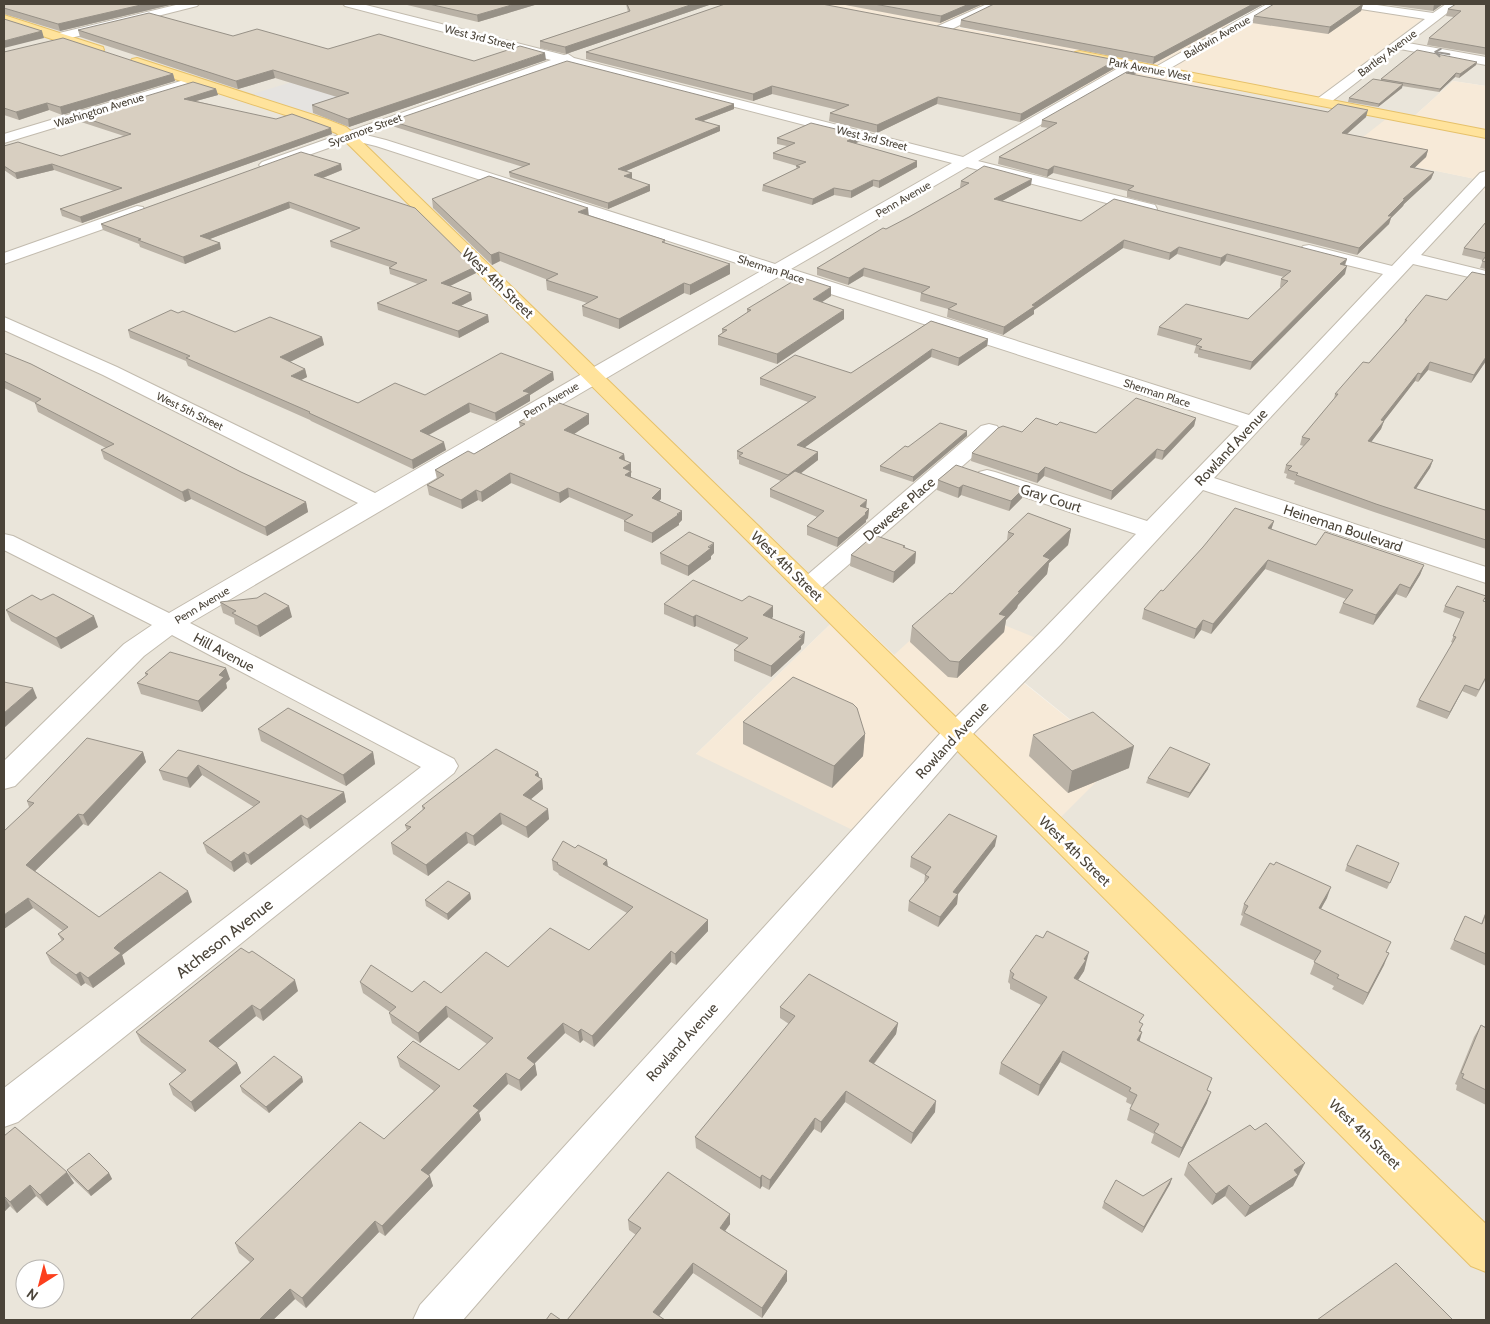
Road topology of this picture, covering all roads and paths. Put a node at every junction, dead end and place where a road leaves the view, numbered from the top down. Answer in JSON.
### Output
{"nodes":[{"id":1,"x":194,"y":4,"type":"edge"},
{"id":2,"x":349,"y":4,"type":"edge"},
{"id":3,"x":996,"y":4,"type":"edge"},
{"id":4,"x":1276,"y":4,"type":"edge"},
{"id":5,"x":1348,"y":4,"type":"edge"},
{"id":6,"x":1453,"y":4,"type":"edge"},
{"id":7,"x":1435,"y":17,"type":"junction"},
{"id":8,"x":4,"y":19,"type":"edge"},
{"id":9,"x":937,"y":28,"type":"joint"},
{"id":10,"x":961,"y":32,"type":"edge"},
{"id":11,"x":54,"y":40,"type":"junction"},
{"id":12,"x":1397,"y":45,"type":"junction"},
{"id":13,"x":591,"y":51,"type":"edge"},
{"id":14,"x":1068,"y":53,"type":"edge"},
{"id":15,"x":565,"y":59,"type":"junction"},
{"id":16,"x":1486,"y":60,"type":"edge"},
{"id":17,"x":1132,"y":66,"type":"junction"},
{"id":18,"x":1157,"y":70,"type":"junction"},
{"id":19,"x":194,"y":81,"type":"junction"},
{"id":20,"x":1322,"y":102,"type":"junction"},
{"id":21,"x":1486,"y":134,"type":"edge"},
{"id":22,"x":348,"y":135,"type":"junction"},
{"id":23,"x":4,"y":138,"type":"edge"},
{"id":24,"x":966,"y":162,"type":"junction"},
{"id":25,"x":253,"y":170,"type":"edge"},
{"id":26,"x":1482,"y":187,"type":"edge"},
{"id":27,"x":152,"y":206,"type":"edge"},
{"id":28,"x":1163,"y":212,"type":"edge"},
{"id":29,"x":1299,"y":247,"type":"edge"},
{"id":30,"x":4,"y":259,"type":"edge"},
{"id":31,"x":1402,"y":265,"type":"junction"},
{"id":32,"x":775,"y":271,"type":"junction"},
{"id":33,"x":1486,"y":276,"type":"edge"},
{"id":34,"x":4,"y":323,"type":"edge"},
{"id":35,"x":592,"y":376,"type":"junction"},
{"id":36,"x":1252,"y":423,"type":"junction"},
{"id":37,"x":990,"y":431,"type":"dead end"},
{"id":38,"x":951,"y":464,"type":"junction"},
{"id":39,"x":1199,"y":481,"type":"junction"},
{"id":40,"x":374,"y":502,"type":"junction"},
{"id":41,"x":1152,"y":531,"type":"junction"},
{"id":42,"x":4,"y":541,"type":"edge"},
{"id":43,"x":1486,"y":575,"type":"edge"},
{"id":44,"x":808,"y":587,"type":"junction"},
{"id":45,"x":170,"y":624,"type":"junction"},
{"id":46,"x":956,"y":734,"type":"junction"},
{"id":47,"x":443,"y":766,"type":"joint"},
{"id":48,"x":4,"y":779,"type":"edge"},
{"id":49,"x":4,"y":1110,"type":"edge"},
{"id":50,"x":1486,"y":1252,"type":"edge"},
{"id":51,"x":435,"y":1320,"type":"edge"}],
"edges":[{"from":1,"to":11,"type":"street"},
{"from":2,"to":15,"type":"street","name":"West 3rd Street"},
{"from":3,"to":9,"type":"street"},
{"from":4,"to":18,"type":"street","name":"Baldwin Avenue"},
{"from":5,"to":7,"type":"street"},
{"from":6,"to":7,"type":"street","name":"Bartley Avenue"},
{"from":7,"to":12,"type":"street","name":"Bartley Avenue"},
{"from":8,"to":11,"type":"main road","name":"West 4th Street"},
{"from":9,"to":10,"type":"main road"},
{"from":11,"to":19,"type":"main road","name":"West 4th Street"},
{"from":16,"to":12,"type":"street","one_way":true},
{"from":12,"to":20,"type":"street","name":"Bartley Avenue"},
{"from":13,"to":15,"type":"street","name":"Sycamore Street"},
{"from":14,"to":17,"type":"main road","name":"Park Avenue West"},
{"from":15,"to":22,"type":"street","name":"Sycamore Street"},
{"from":15,"to":24,"type":"street","name":"West 3rd Street"},
{"from":17,"to":18,"type":"main road","name":"Park Avenue West"},
{"from":17,"to":24,"type":"street","name":"Penn Avenue"},
{"from":18,"to":20,"type":"main road","name":"Park Avenue West"},
{"from":19,"to":22,"type":"main road","name":"West 4th Street"},
{"from":19,"to":23,"type":"street","name":"Washington Avenue"},
{"from":20,"to":21,"type":"main road","name":"Park Avenue West"},
{"from":22,"to":25,"type":"street","name":"Sycamore Street"},
{"from":22,"to":32,"type":"street","name":"Sherman Place"},
{"from":22,"to":35,"type":"main road","name":"West 4th Street"},
{"from":24,"to":28,"type":"street","name":"West 3rd Street"},
{"from":24,"to":32,"type":"street","name":"Penn Avenue"},
{"from":26,"to":31,"type":"street","name":"Rowland Avenue"},
{"from":27,"to":30,"type":"street"},
{"from":29,"to":31,"type":"street"},
{"from":31,"to":33,"type":"street"},
{"from":31,"to":36,"type":"street","name":"Rowland Avenue"},
{"from":32,"to":35,"type":"street","name":"Penn Avenue"},
{"from":32,"to":36,"type":"street","name":"Sherman Place"},
{"from":34,"to":40,"type":"street","name":"West 5th Street"},
{"from":35,"to":40,"type":"street","name":"Penn Avenue"},
{"from":35,"to":44,"type":"main road","name":"West 4th Street"},
{"from":36,"to":39,"type":"street","name":"Rowland Avenue"},
{"from":37,"to":38,"type":"street","name":"Deweese Place"},
{"from":38,"to":41,"type":"street","name":"Gray Court"},
{"from":38,"to":44,"type":"street","name":"Deweese Place"},
{"from":39,"to":41,"type":"street","name":"Rowland Avenue"},
{"from":39,"to":43,"type":"street","name":"Heineman Boulevard"},
{"from":40,"to":45,"type":"street","name":"Penn Avenue"},
{"from":41,"to":46,"type":"street","name":"Rowland Avenue"},
{"from":42,"to":45,"type":"street","name":"Hill Avenue"},
{"from":44,"to":46,"type":"main road","name":"West 4th Street"},
{"from":45,"to":47,"type":"street","name":"Hill Avenue"},
{"from":45,"to":48,"type":"street","name":"Penn Avenue"},
{"from":46,"to":50,"type":"main road","name":"West 4th Street"},
{"from":46,"to":51,"type":"street","name":"Rowland Avenue"},
{"from":47,"to":49,"type":"street","name":"Atcheson Avenue"}]}
